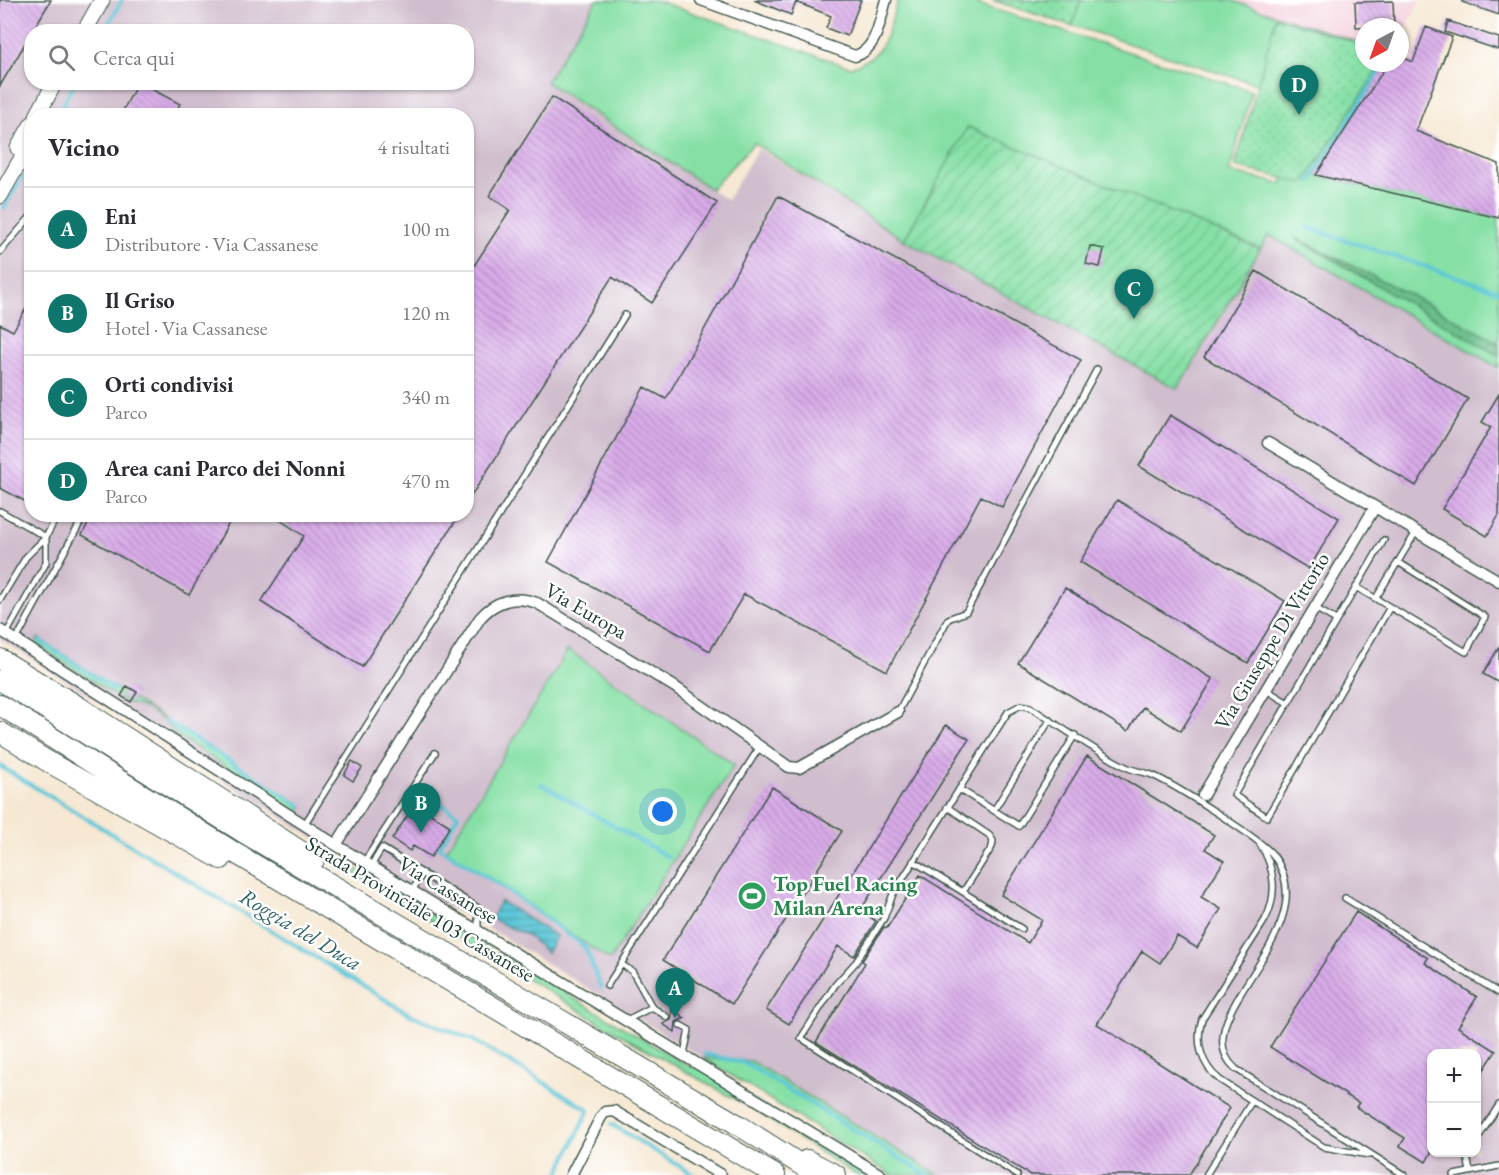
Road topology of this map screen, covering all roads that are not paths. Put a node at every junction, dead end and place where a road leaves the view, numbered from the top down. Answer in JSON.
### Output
{"nodes":[{"id":1,"x":102,"y":0,"type":"edge"},
{"id":2,"x":111,"y":0,"type":"edge"},
{"id":3,"x":701,"y":0,"type":"edge"},
{"id":4,"x":886,"y":0,"type":"edge"},
{"id":5,"x":88,"y":24,"type":"edge"},
{"id":6,"x":98,"y":24,"type":"edge"},
{"id":7,"x":51,"y":90,"type":"edge"},
{"id":8,"x":60,"y":90,"type":"edge"},
{"id":9,"x":41,"y":108,"type":"edge"},
{"id":10,"x":49,"y":108,"type":"edge"},
{"id":11,"x":24,"y":138,"type":"edge"},
{"id":12,"x":24,"y":154,"type":"edge"},
{"id":13,"x":0,"y":180,"type":"edge"},
{"id":14,"x":0,"y":196,"type":"edge"},
{"id":15,"x":24,"y":224,"type":"edge"},
{"id":16,"x":0,"y":252,"type":"edge"},
{"id":17,"x":625,"y":315,"type":"dead end"},
{"id":18,"x":1097,"y":369,"type":"dead end"},
{"id":19,"x":1268,"y":443,"type":"dead end"},
{"id":20,"x":1375,"y":507,"type":"junction"},
{"id":21,"x":0,"y":511,"type":"edge"},
{"id":22,"x":54,"y":522,"type":"edge"},
{"id":23,"x":81,"y":522,"type":"edge"},
{"id":24,"x":1416,"y":532,"type":"junction"},
{"id":25,"x":46,"y":537,"type":"junction"},
{"id":26,"x":1384,"y":540,"type":"dead end"},
{"id":27,"x":1398,"y":562,"type":"junction"},
{"id":28,"x":1499,"y":581,"type":"edge"},
{"id":29,"x":1356,"y":587,"type":"junction"},
{"id":30,"x":1376,"y":598,"type":"junction"},
{"id":31,"x":0,"y":600,"type":"edge"},
{"id":32,"x":1390,"y":607,"type":"junction"},
{"id":33,"x":1315,"y":608,"type":"junction"},
{"id":34,"x":1336,"y":620,"type":"junction"},
{"id":35,"x":3,"y":632,"type":"edge"},
{"id":36,"x":16,"y":640,"type":"junction"},
{"id":37,"x":0,"y":658,"type":"edge"},
{"id":38,"x":0,"y":680,"type":"edge"},
{"id":39,"x":1266,"y":690,"type":"junction"},
{"id":40,"x":1288,"y":703,"type":"junction"},
{"id":41,"x":0,"y":705,"type":"edge"},
{"id":42,"x":898,"y":712,"type":"joint"},
{"id":43,"x":1050,"y":720,"type":"junction"},
{"id":44,"x":0,"y":732,"type":"edge"},
{"id":45,"x":1075,"y":735,"type":"junction"},
{"id":46,"x":759,"y":747,"type":"junction"},
{"id":47,"x":435,"y":753,"type":"dead end"},
{"id":48,"x":960,"y":789,"type":"junction"},
{"id":49,"x":1203,"y":795,"type":"dead end"},
{"id":50,"x":947,"y":807,"type":"junction"},
{"id":51,"x":994,"y":810,"type":"junction"},
{"id":52,"x":304,"y":825,"type":"junction"},
{"id":53,"x":1255,"y":839,"type":"junction"},
{"id":54,"x":336,"y":845,"type":"junction"},
{"id":55,"x":913,"y":861,"type":"junction"},
{"id":56,"x":368,"y":864,"type":"junction"},
{"id":57,"x":423,"y":873,"type":"junction"},
{"id":58,"x":412,"y":891,"type":"junction"},
{"id":59,"x":963,"y":892,"type":"junction"},
{"id":60,"x":1345,"y":898,"type":"dead end"},
{"id":61,"x":1022,"y":929,"type":"dead end"},
{"id":62,"x":478,"y":931,"type":"junction"},
{"id":63,"x":621,"y":964,"type":"junction"},
{"id":64,"x":495,"y":982,"type":"junction"},
{"id":65,"x":607,"y":986,"type":"dead end"},
{"id":66,"x":1499,"y":993,"type":"edge"},
{"id":67,"x":652,"y":1007,"type":"junction"},
{"id":68,"x":667,"y":1017,"type":"dead end"},
{"id":69,"x":627,"y":1020,"type":"junction"},
{"id":70,"x":680,"y":1025,"type":"dead end"},
{"id":71,"x":684,"y":1054,"type":"junction"},
{"id":72,"x":598,"y":1069,"type":"junction"},
{"id":73,"x":1252,"y":1101,"type":"junction"},
{"id":74,"x":1499,"y":1105,"type":"edge"},
{"id":75,"x":740,"y":1126,"type":"junction"},
{"id":76,"x":1481,"y":1133,"type":"edge"},
{"id":77,"x":1374,"y":1156,"type":"junction"},
{"id":78,"x":1467,"y":1157,"type":"edge"},
{"id":79,"x":1499,"y":1166,"type":"edge"},
{"id":80,"x":1470,"y":1172,"type":"junction"},
{"id":81,"x":571,"y":1175,"type":"edge"},
{"id":82,"x":721,"y":1175,"type":"edge"},
{"id":83,"x":775,"y":1175,"type":"edge"},
{"id":84,"x":817,"y":1175,"type":"edge"},
{"id":85,"x":836,"y":1175,"type":"edge"},
{"id":86,"x":882,"y":1175,"type":"edge"},
{"id":87,"x":1017,"y":1175,"type":"edge"},
{"id":88,"x":1206,"y":1175,"type":"edge"},
{"id":89,"x":1404,"y":1175,"type":"edge"},
{"id":90,"x":1454,"y":1175,"type":"edge"}],
"edges":[{"from":1,"to":5,"type":"main road"},
{"from":2,"to":6,"type":"main road"},
{"from":3,"to":4,"type":"street"},
{"from":7,"to":9,"type":"main road"},
{"from":8,"to":10,"type":"main road"},
{"from":11,"to":13,"type":"main road"},
{"from":12,"to":14,"type":"main road"},
{"from":15,"to":16,"type":"lane"},
{"from":17,"to":52,"type":"lane"},
{"from":18,"to":42,"type":"lane"},
{"from":19,"to":20,"type":"street"},
{"from":20,"to":24,"type":"street"},
{"from":20,"to":33,"type":"street","name":"Via Giuseppe Di Vittorio"},
{"from":21,"to":25,"type":"lane"},
{"from":22,"to":25,"type":"lane"},
{"from":23,"to":36,"type":"lane"},
{"from":24,"to":27,"type":"lane"},
{"from":24,"to":28,"type":"street"},
{"from":25,"to":31,"type":"lane"},
{"from":25,"to":35,"type":"lane"},
{"from":26,"to":29,"type":"lane"},
{"from":27,"to":30,"type":"lane"},
{"from":27,"to":32,"type":"lane"},
{"from":29,"to":30,"type":"lane"},
{"from":29,"to":34,"type":"lane"},
{"from":30,"to":32,"type":"lane"},
{"from":32,"to":40,"type":"lane"},
{"from":33,"to":34,"type":"lane"},
{"from":33,"to":39,"type":"street","name":"Via Giuseppe Di Vittorio"},
{"from":34,"to":40,"type":"lane"},
{"from":35,"to":36,"type":"street","name":"Via Cassanese"},
{"from":36,"to":52,"type":"street","name":"Via Cassanese"},
{"from":37,"to":64,"type":"highway"},
{"from":38,"to":64,"type":"highway","name":"Strada Provinciale 103 Cassanese"},
{"from":39,"to":40,"type":"lane"},
{"from":39,"to":49,"type":"street","name":"Via Giuseppe Di Vittorio"},
{"from":41,"to":72,"type":"highway"},
{"from":42,"to":46,"type":"street","name":"Via Europa"},
{"from":43,"to":45,"type":"lane"},
{"from":43,"to":48,"type":"lane"},
{"from":43,"to":51,"type":"lane"},
{"from":44,"to":72,"type":"highway"},
{"from":45,"to":51,"type":"lane"},
{"from":45,"to":53,"type":"lane"},
{"from":46,"to":54,"type":"street","name":"Via Europa"},
{"from":46,"to":63,"type":"lane"},
{"from":47,"to":56,"type":"lane"},
{"from":48,"to":50,"type":"lane"},
{"from":48,"to":51,"type":"lane"},
{"from":50,"to":55,"type":"lane"},
{"from":50,"to":59,"type":"lane"},
{"from":52,"to":54,"type":"street","name":"Via Cassanese"},
{"from":53,"to":73,"type":"lane"},
{"from":53,"to":77,"type":"lane"},
{"from":54,"to":56,"type":"street","name":"Via Cassanese"},
{"from":55,"to":59,"type":"lane"},
{"from":55,"to":87,"type":"lane"},
{"from":56,"to":57,"type":"lane"},
{"from":56,"to":58,"type":"street","name":"Via Cassanese"},
{"from":57,"to":58,"type":"lane"},
{"from":57,"to":62,"type":"lane"},
{"from":58,"to":62,"type":"street","name":"Via Cassanese"},
{"from":59,"to":61,"type":"lane"},
{"from":60,"to":66,"type":"lane"},
{"from":62,"to":69,"type":"street","name":"Via Cassanese"},
{"from":63,"to":65,"type":"lane"},
{"from":63,"to":67,"type":"lane"},
{"from":64,"to":75,"type":"highway","name":"Strada Provinciale 103 Cassanese"},
{"from":67,"to":68,"type":"lane"},
{"from":67,"to":69,"type":"lane"},
{"from":69,"to":71,"type":"street","name":"Via Cassanese"},
{"from":70,"to":71,"type":"lane"},
{"from":71,"to":86,"type":"street","name":"Via Cassanese"},
{"from":72,"to":83,"type":"highway"},
{"from":73,"to":77,"type":"lane"},
{"from":73,"to":88,"type":"lane"},
{"from":74,"to":76,"type":"lane"},
{"from":75,"to":84,"type":"highway","name":"Strada Provinciale 103 Cassanese"},
{"from":75,"to":85,"type":"highway"},
{"from":77,"to":89,"type":"lane"},
{"from":78,"to":80,"type":"lane"},
{"from":79,"to":80,"type":"lane"},
{"from":80,"to":90,"type":"lane"},
{"from":81,"to":82,"type":"street"}]}
